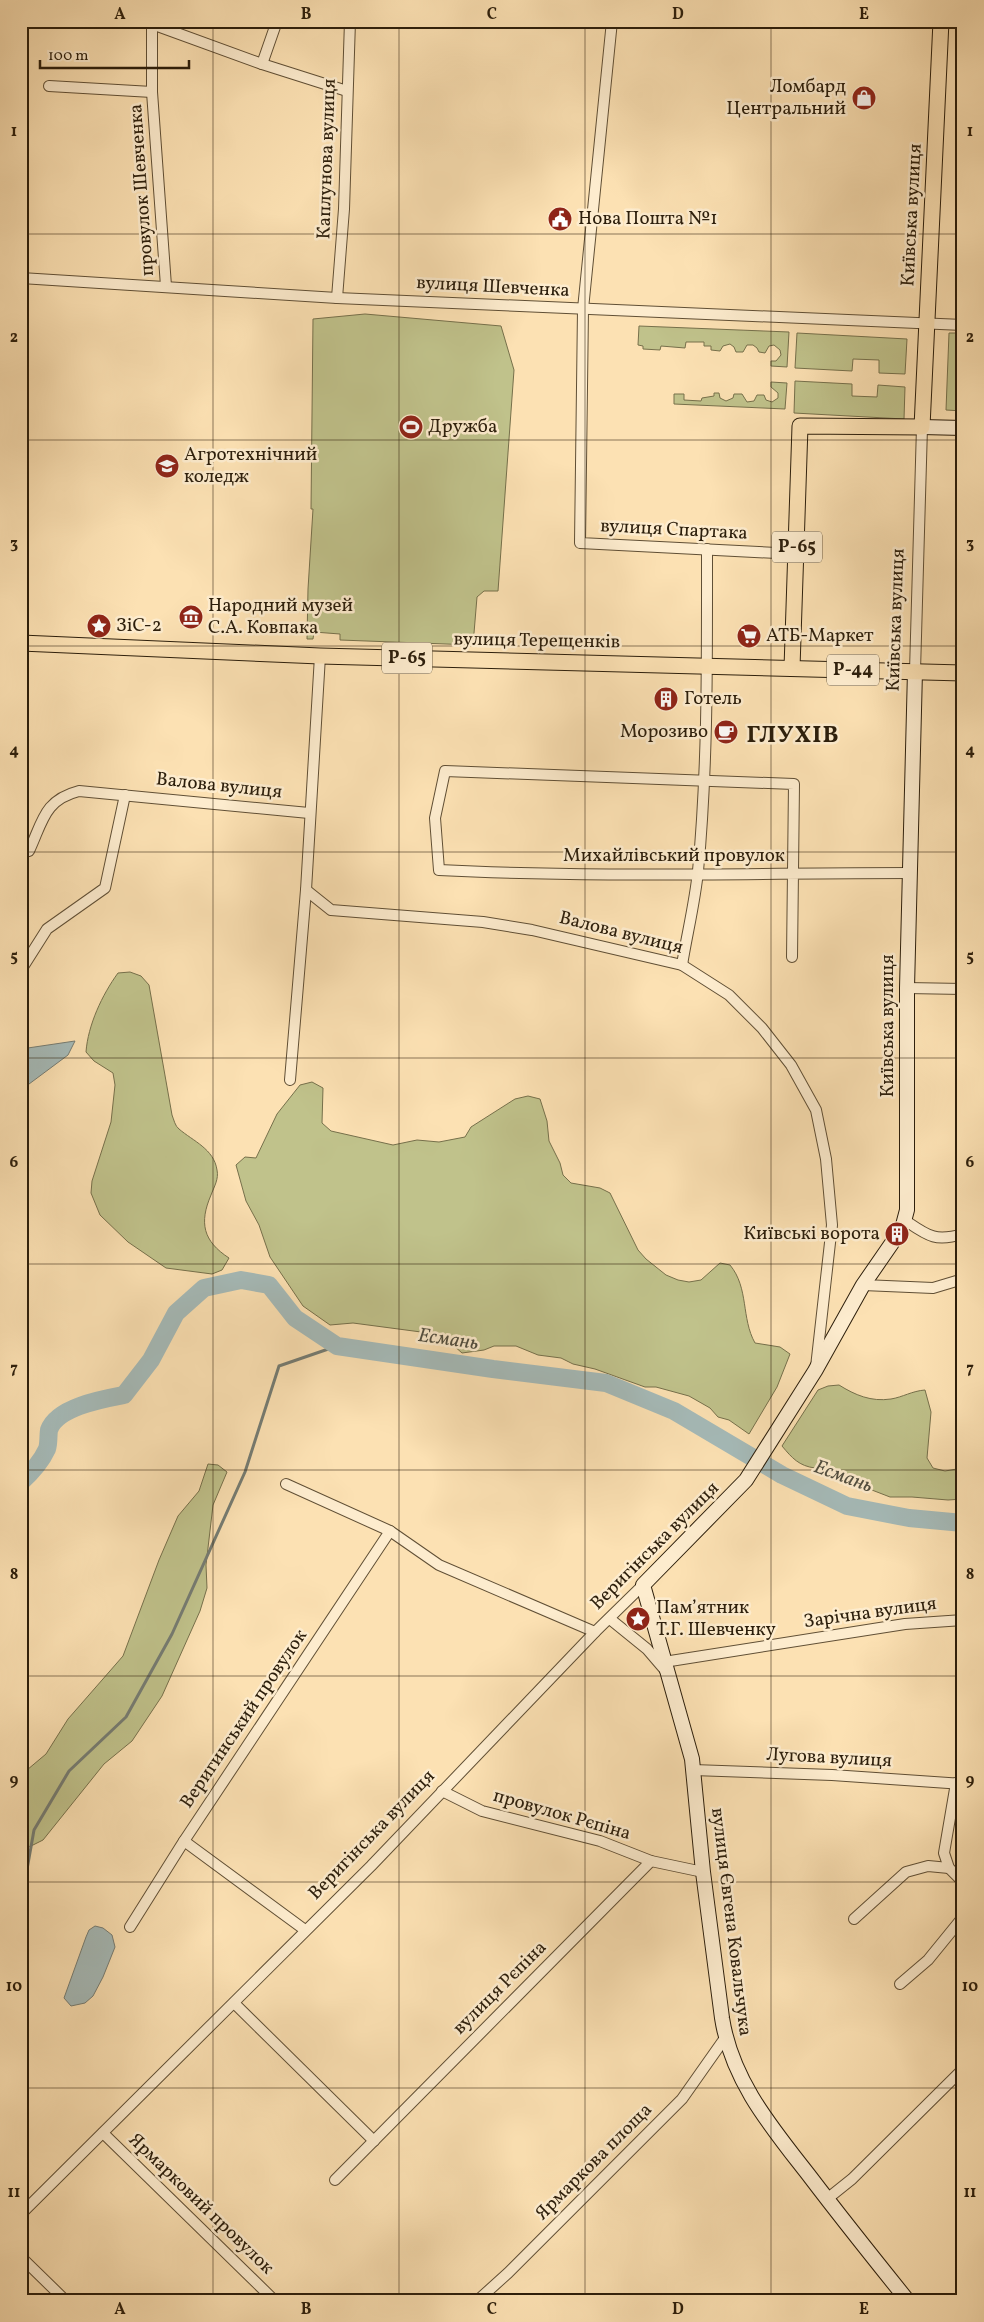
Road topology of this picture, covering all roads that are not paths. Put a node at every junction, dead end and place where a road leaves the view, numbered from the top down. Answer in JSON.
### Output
{"nodes":[{"id":1,"x":277,"y":21,"type":"edge"},
{"id":2,"x":350,"y":21,"type":"edge"},
{"id":3,"x":612,"y":21,"type":"edge"},
{"id":4,"x":941,"y":21,"type":"edge"},
{"id":5,"x":152,"y":23,"type":"edge"},
{"id":6,"x":262,"y":64,"type":"junction"},
{"id":7,"x":49,"y":86,"type":"dead end"},
{"id":8,"x":347,"y":91,"type":"junction"},
{"id":9,"x":152,"y":92,"type":"junction"},
{"id":10,"x":21,"y":278,"type":"edge"},
{"id":11,"x":166,"y":286,"type":"junction"},
{"id":12,"x":337,"y":298,"type":"junction"},
{"id":13,"x":583,"y":309,"type":"junction"},
{"id":14,"x":927,"y":324,"type":"junction"},
{"id":15,"x":963,"y":325,"type":"edge"},
{"id":16,"x":922,"y":427,"type":"junction"},
{"id":17,"x":963,"y":428,"type":"edge"},
{"id":18,"x":707,"y":549,"type":"junction"},
{"id":19,"x":796,"y":554,"type":"junction"},
{"id":20,"x":21,"y":643,"type":"edge"},
{"id":21,"x":320,"y":656,"type":"junction"},
{"id":22,"x":708,"y":666,"type":"junction"},
{"id":23,"x":792,"y":668,"type":"junction"},
{"id":24,"x":915,"y":672,"type":"junction"},
{"id":25,"x":963,"y":672,"type":"edge"},
{"id":26,"x":704,"y":780,"type":"junction"},
{"id":27,"x":125,"y":794,"type":"junction"},
{"id":28,"x":309,"y":813,"type":"junction"},
{"id":29,"x":21,"y":852,"type":"edge"},
{"id":30,"x":698,"y":873,"type":"junction"},
{"id":31,"x":794,"y":873,"type":"junction"},
{"id":32,"x":910,"y":873,"type":"junction"},
{"id":33,"x":306,"y":890,"type":"junction"},
{"id":34,"x":792,"y":957,"type":"dead end"},
{"id":35,"x":682,"y":965,"type":"junction"},
{"id":36,"x":21,"y":970,"type":"edge"},
{"id":37,"x":907,"y":988,"type":"junction"},
{"id":38,"x":963,"y":989,"type":"edge"},
{"id":39,"x":290,"y":1080,"type":"dead end"},
{"id":40,"x":904,"y":1223,"type":"joint"},
{"id":41,"x":963,"y":1234,"type":"edge"},
{"id":42,"x":892,"y":1243,"type":"tunnel mouth"},
{"id":43,"x":963,"y":1279,"type":"edge"},
{"id":44,"x":863,"y":1285,"type":"junction"},
{"id":45,"x":815,"y":1371,"type":"junction"},
{"id":46,"x":286,"y":1484,"type":"dead end"},
{"id":47,"x":390,"y":1531,"type":"junction"},
{"id":48,"x":643,"y":1586,"type":"junction"},
{"id":49,"x":610,"y":1619,"type":"junction"},
{"id":50,"x":963,"y":1620,"type":"edge"},
{"id":51,"x":595,"y":1632,"type":"junction"},
{"id":52,"x":664,"y":1666,"type":"junction"},
{"id":53,"x":693,"y":1770,"type":"junction"},
{"id":54,"x":960,"y":1784,"type":"edge"},
{"id":55,"x":442,"y":1791,"type":"junction"},
{"id":56,"x":184,"y":1841,"type":"junction"},
{"id":57,"x":651,"y":1861,"type":"junction"},
{"id":58,"x":949,"y":1868,"type":"junction"},
{"id":59,"x":703,"y":1872,"type":"junction"},
{"id":60,"x":963,"y":1882,"type":"edge"},
{"id":61,"x":963,"y":1917,"type":"edge"},
{"id":62,"x":854,"y":1919,"type":"dead end"},
{"id":63,"x":130,"y":1927,"type":"dead end"},
{"id":64,"x":305,"y":1930,"type":"junction"},
{"id":65,"x":900,"y":1984,"type":"dead end"},
{"id":66,"x":234,"y":2003,"type":"junction"},
{"id":67,"x":725,"y":2038,"type":"junction"},
{"id":68,"x":963,"y":2069,"type":"edge"},
{"id":69,"x":103,"y":2133,"type":"junction"},
{"id":70,"x":374,"y":2141,"type":"junction"},
{"id":71,"x":335,"y":2180,"type":"dead end"},
{"id":72,"x":827,"y":2199,"type":"junction"},
{"id":73,"x":21,"y":2214,"type":"edge"},
{"id":74,"x":21,"y":2257,"type":"edge"},
{"id":75,"x":66,"y":2301,"type":"edge"},
{"id":76,"x":275,"y":2301,"type":"edge"},
{"id":77,"x":477,"y":2301,"type":"edge"},
{"id":78,"x":908,"y":2301,"type":"edge"}],
"edges":[{"from":1,"to":6,"type":"street"},
{"from":2,"to":8,"type":"street","name":"Каплунова вулиця"},
{"from":3,"to":13,"type":"street"},
{"from":4,"to":14,"type":"main road","name":"Київська вулиця"},
{"from":5,"to":6,"type":"street"},
{"from":5,"to":9,"type":"street","name":"провулок Шевченка"},
{"from":6,"to":8,"type":"street"},
{"from":7,"to":9,"type":"street","name":"провулок Шевченка"},
{"from":8,"to":12,"type":"street","name":"Каплунова вулиця"},
{"from":9,"to":11,"type":"street","name":"провулок Шевченка"},
{"from":10,"to":11,"type":"street","name":"вулиця Шевченка"},
{"from":11,"to":12,"type":"street","name":"вулиця Шевченка"},
{"from":12,"to":13,"type":"street","name":"вулиця Шевченка"},
{"from":13,"to":14,"type":"street","name":"вулиця Шевченка"},
{"from":13,"to":18,"type":"street","name":"вулиця Спартака"},
{"from":14,"to":15,"type":"street","name":"вулиця Шевченка"},
{"from":14,"to":16,"type":"main road","name":"Київська вулиця"},
{"from":16,"to":17,"type":"street"},
{"from":16,"to":19,"type":"main road","number":"Р-65"},
{"from":16,"to":24,"type":"street","name":"Київська вулиця"},
{"from":18,"to":19,"type":"street","name":"вулиця Спартака"},
{"from":18,"to":22,"type":"street"},
{"from":19,"to":23,"type":"main road","number":"Р-65"},
{"from":20,"to":21,"type":"main road","name":"вулиця Терещенків","number":"Р-65"},
{"from":21,"to":22,"type":"main road","name":"вулиця Терещенків","number":"Р-65"},
{"from":21,"to":28,"type":"street","name":"Валова вулиця"},
{"from":22,"to":23,"type":"main road","name":"вулиця Терещенків","number":"Р-65"},
{"from":22,"to":26,"type":"street"},
{"from":23,"to":24,"type":"main road","name":"вулиця Терещенків","number":"Р-44"},
{"from":24,"to":25,"type":"main road","name":"вулиця Терещенків","number":"Р-44"},
{"from":24,"to":32,"type":"street","name":"Київська вулиця"},
{"from":26,"to":30,"type":"street"},
{"from":26,"to":30,"type":"street","name":"Михайлівський провулок"},
{"from":26,"to":31,"type":"street"},
{"from":27,"to":28,"type":"street","name":"Валова вулиця"},
{"from":27,"to":29,"type":"street","name":"Валова вулиця"},
{"from":27,"to":36,"type":"street"},
{"from":28,"to":33,"type":"street","name":"Валова вулиця"},
{"from":30,"to":31,"type":"street","name":"Михайлівський провулок"},
{"from":30,"to":35,"type":"street"},
{"from":31,"to":32,"type":"street","name":"Михайлівський провулок"},
{"from":31,"to":34,"type":"street"},
{"from":32,"to":37,"type":"street","name":"Київська вулиця"},
{"from":33,"to":35,"type":"street","name":"Валова вулиця"},
{"from":33,"to":39,"type":"street","name":"Валова вулиця"},
{"from":35,"to":45,"type":"street","name":"Валова вулиця"},
{"from":37,"to":38,"type":"street"},
{"from":37,"to":40,"type":"street","name":"Київська вулиця"},
{"from":40,"to":41,"type":"street"},
{"from":42,"to":44,"type":"street"},
{"from":43,"to":44,"type":"street"},
{"from":44,"to":45,"type":"street"},
{"from":45,"to":48,"type":"street","name":"Веригінська вулиця"},
{"from":46,"to":47,"type":"street"},
{"from":47,"to":51,"type":"street"},
{"from":47,"to":56,"type":"street","name":"Веригинський провулок"},
{"from":48,"to":49,"type":"street","name":"Веригінська вулиця"},
{"from":48,"to":52,"type":"street","name":"вулиця Євгена Ковальчука"},
{"from":49,"to":51,"type":"street","name":"Веригінська вулиця"},
{"from":49,"to":52,"type":"street"},
{"from":50,"to":52,"type":"street","name":"Зарічна вулиця"},
{"from":51,"to":55,"type":"street","name":"Веригінська вулиця"},
{"from":52,"to":53,"type":"street","name":"вулиця Євгена Ковальчука"},
{"from":53,"to":54,"type":"street","name":"Лугова вулиця"},
{"from":53,"to":59,"type":"street","name":"вулиця Євгена Ковальчука"},
{"from":54,"to":58,"type":"street"},
{"from":55,"to":57,"type":"street","name":"провулок Рєпіна"},
{"from":55,"to":64,"type":"street","name":"Веригінська вулиця"},
{"from":56,"to":63,"type":"street","name":"Веригинський провулок"},
{"from":56,"to":64,"type":"street"},
{"from":57,"to":59,"type":"street","name":"провулок Рєпіна"},
{"from":57,"to":70,"type":"street","name":"вулиця Рєпіна"},
{"from":58,"to":60,"type":"street"},
{"from":58,"to":62,"type":"street"},
{"from":59,"to":67,"type":"street","name":"вулиця Євгена Ковальчука"},
{"from":61,"to":65,"type":"street"},
{"from":64,"to":66,"type":"street","name":"Веригінська вулиця"},
{"from":66,"to":69,"type":"street","name":"Веригінська вулиця"},
{"from":66,"to":70,"type":"street"},
{"from":67,"to":72,"type":"street","name":"вулиця Євгена Ковальчука"},
{"from":67,"to":77,"type":"street","name":"Ярмаркова площа"},
{"from":68,"to":72,"type":"street"},
{"from":69,"to":73,"type":"street","name":"Веригінська вулиця"},
{"from":69,"to":76,"type":"street","name":"Ярмарковий провулок"},
{"from":70,"to":71,"type":"street","name":"вулиця Рєпіна"},
{"from":72,"to":78,"type":"street","name":"вулиця Євгена Ковальчука"},
{"from":74,"to":75,"type":"street"}]}
